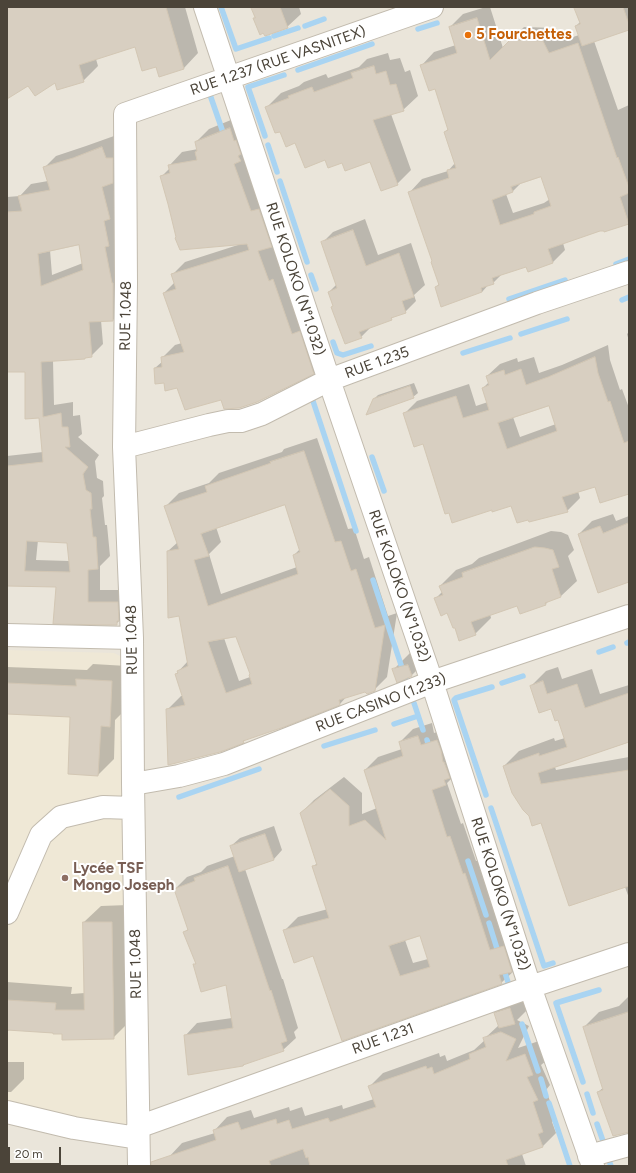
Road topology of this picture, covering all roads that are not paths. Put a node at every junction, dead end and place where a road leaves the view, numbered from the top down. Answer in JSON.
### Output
{"nodes":[{"id":1,"x":205,"y":7,"type":"edge"},
{"id":2,"x":432,"y":7,"type":"edge"},
{"id":3,"x":229,"y":78,"type":"junction"},
{"id":4,"x":125,"y":114,"type":"joint"},
{"id":5,"x":629,"y":272,"type":"edge"},
{"id":6,"x":329,"y":380,"type":"junction"},
{"id":7,"x":124,"y":447,"type":"junction"},
{"id":8,"x":629,"y":616,"type":"edge"},
{"id":9,"x":7,"y":635,"type":"edge"},
{"id":10,"x":132,"y":638,"type":"junction"},
{"id":11,"x":432,"y":682,"type":"junction"},
{"id":12,"x":133,"y":784,"type":"junction"},
{"id":13,"x":133,"y":808,"type":"junction"},
{"id":14,"x":7,"y":913,"type":"edge"},
{"id":15,"x":629,"y":954,"type":"edge"},
{"id":16,"x":530,"y":987,"type":"junction"},
{"id":17,"x":7,"y":1112,"type":"edge"},
{"id":18,"x":138,"y":1133,"type":"junction"},
{"id":19,"x":629,"y":1145,"type":"edge"},
{"id":20,"x":591,"y":1161,"type":"edge"},
{"id":21,"x":139,"y":1166,"type":"edge"}],
"edges":[{"from":1,"to":3,"type":"street","name":"RUE KOLOKO (N°1.032)"},
{"from":2,"to":3,"type":"street","name":"RUE 1.237 (RUE VASNITEX)"},
{"from":3,"to":4,"type":"street","name":"RUE 1.237 (RUE VASNITEX)"},
{"from":3,"to":6,"type":"street","name":"RUE KOLOKO (N°1.032)"},
{"from":4,"to":7,"type":"street","name":"RUE 1.048"},
{"from":5,"to":6,"type":"street","name":"RUE 1.235"},
{"from":6,"to":7,"type":"street","name":"RUE 1.235"},
{"from":6,"to":11,"type":"street","name":"RUE KOLOKO (N°1.032)"},
{"from":7,"to":10,"type":"street","name":"RUE 1.048"},
{"from":8,"to":11,"type":"street","name":"RUE CASINO (1.233)"},
{"from":9,"to":10,"type":"street"},
{"from":10,"to":12,"type":"street","name":"RUE 1.048"},
{"from":11,"to":12,"type":"street","name":"RUE CASINO (1.233)"},
{"from":11,"to":16,"type":"street","name":"RUE KOLOKO (N°1.032)"},
{"from":12,"to":13,"type":"street","name":"RUE 1.048"},
{"from":13,"to":14,"type":"street"},
{"from":13,"to":18,"type":"street","name":"RUE 1.048"},
{"from":15,"to":16,"type":"street","name":"RUE 1.231"},
{"from":16,"to":18,"type":"street","name":"RUE 1.231"},
{"from":16,"to":20,"type":"street","name":"RUE KOLOKO (N°1.032)"},
{"from":17,"to":18,"type":"street"},
{"from":18,"to":21,"type":"street","name":"RUE 1.048"},
{"from":19,"to":20,"type":"street"}]}
